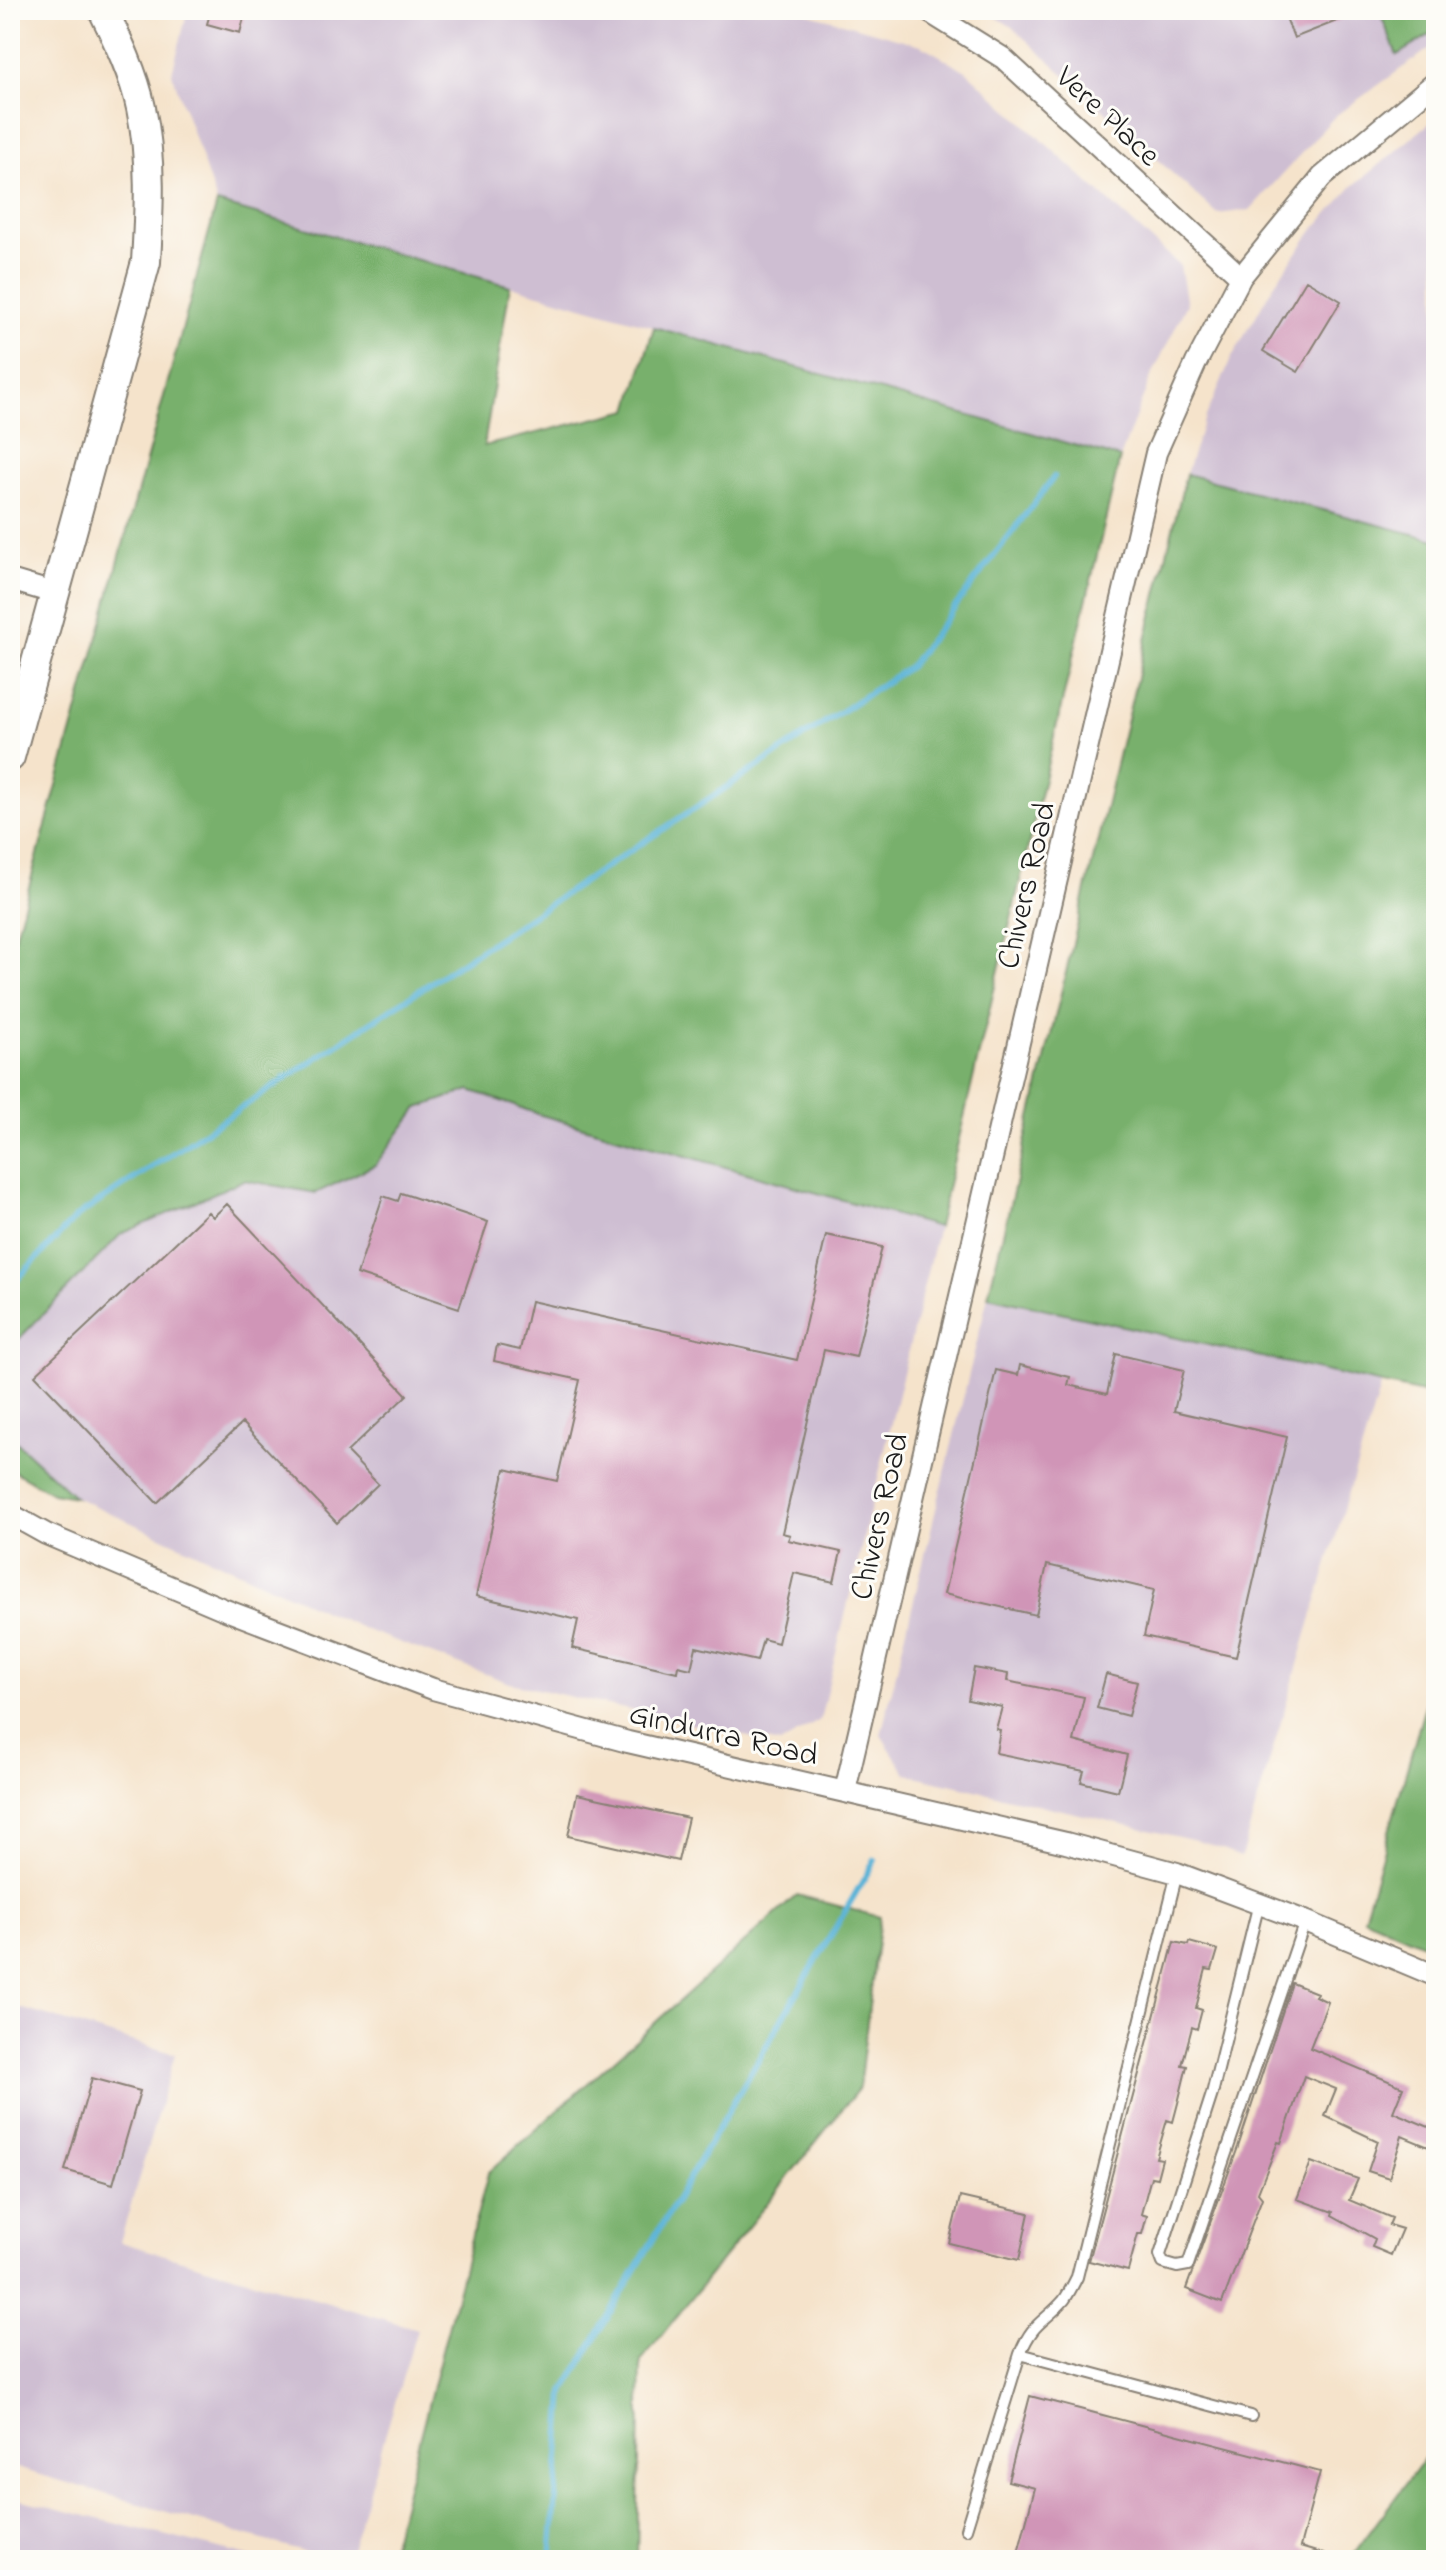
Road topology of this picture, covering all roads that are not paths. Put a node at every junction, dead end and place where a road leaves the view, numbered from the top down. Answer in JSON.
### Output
{"nodes":[{"id":1,"x":103,"y":10,"type":"edge"},
{"id":2,"x":926,"y":10,"type":"edge"},
{"id":3,"x":1436,"y":82,"type":"edge"},
{"id":4,"x":1241,"y":277,"type":"junction"},
{"id":5,"x":10,"y":580,"type":"edge"},
{"id":6,"x":57,"y":594,"type":"junction"},
{"id":7,"x":10,"y":757,"type":"edge"},
{"id":8,"x":10,"y":1514,"type":"edge"},
{"id":9,"x":845,"y":1791,"type":"junction"},
{"id":10,"x":1177,"y":1873,"type":"junction"},
{"id":11,"x":1259,"y":1903,"type":"junction"},
{"id":12,"x":1305,"y":1921,"type":"junction"},
{"id":13,"x":1436,"y":1976,"type":"edge"},
{"id":14,"x":1020,"y":2354,"type":"junction"},
{"id":15,"x":1251,"y":2416,"type":"dead end"},
{"id":16,"x":966,"y":2529,"type":"dead end"}],
"edges":[{"from":1,"to":6,"type":"main road"},
{"from":2,"to":4,"type":"street","name":"Vere Place"},
{"from":3,"to":4,"type":"street","name":"Chivers Road"},
{"from":4,"to":9,"type":"street","name":"Chivers Road"},
{"from":5,"to":6,"type":"street"},
{"from":6,"to":7,"type":"main road"},
{"from":8,"to":9,"type":"street","name":"Gindurra Road"},
{"from":9,"to":10,"type":"street","name":"Gindurra Road"},
{"from":10,"to":11,"type":"street","name":"Gindurra Road"},
{"from":10,"to":14,"type":"lane"},
{"from":11,"to":12,"type":"street","name":"Gindurra Road"},
{"from":11,"to":12,"type":"lane"},
{"from":12,"to":13,"type":"street","name":"Gindurra Road"},
{"from":14,"to":15,"type":"lane"},
{"from":14,"to":16,"type":"lane"}]}
